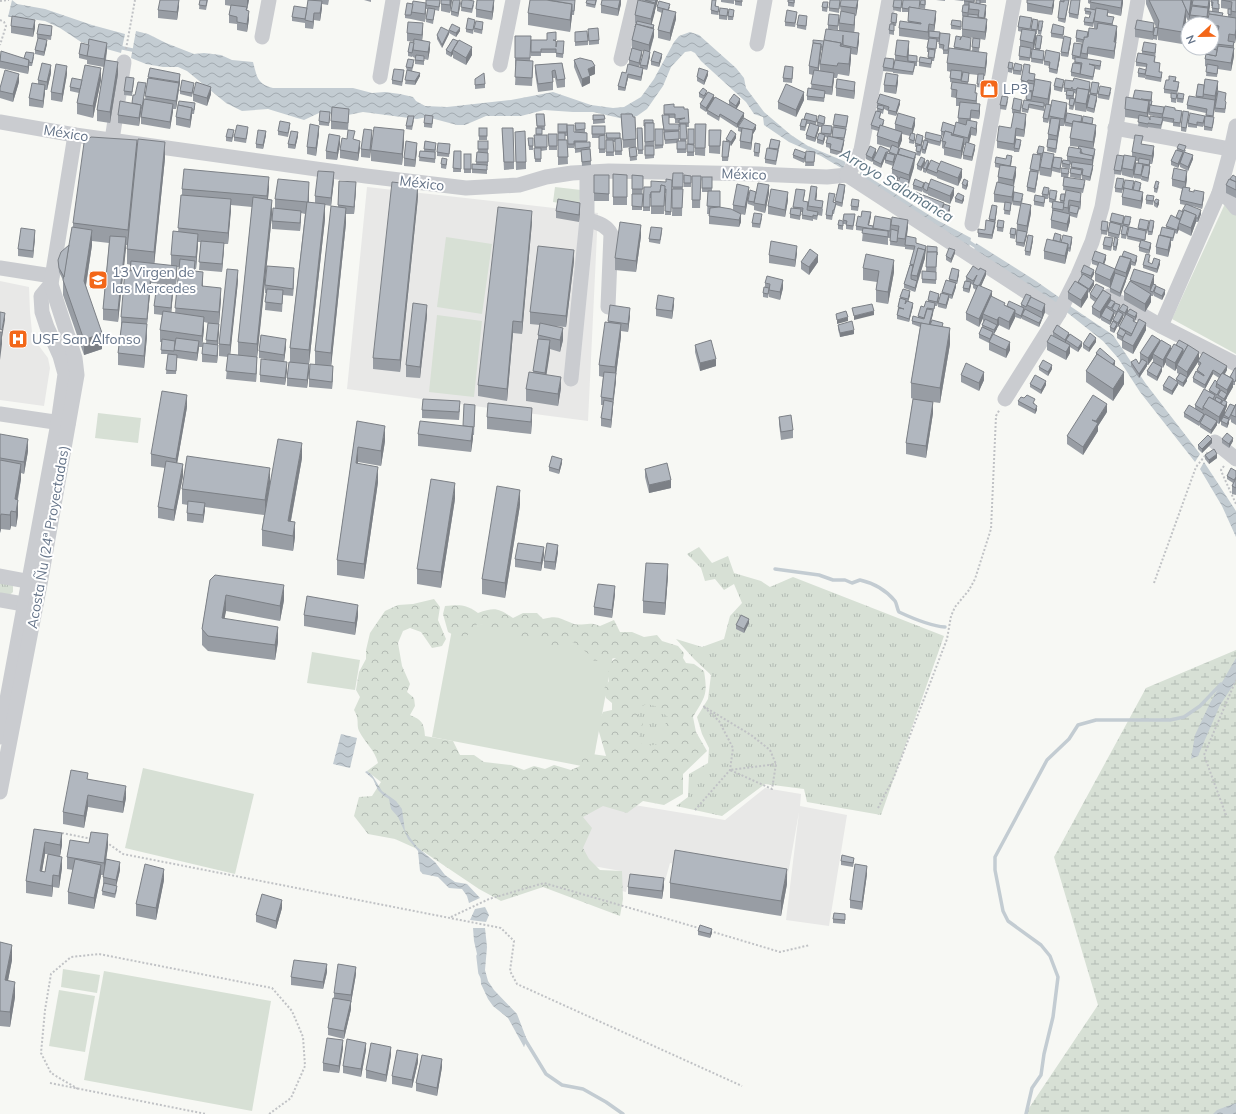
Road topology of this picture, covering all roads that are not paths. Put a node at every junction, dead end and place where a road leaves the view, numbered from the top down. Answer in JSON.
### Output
{"nodes":[{"id":1,"x":269,"y":0,"type":"edge"},
{"id":2,"x":393,"y":0,"type":"edge"},
{"id":3,"x":513,"y":0,"type":"edge"},
{"id":4,"x":635,"y":0,"type":"edge"},
{"id":5,"x":765,"y":0,"type":"edge"},
{"id":6,"x":889,"y":0,"type":"edge"},
{"id":7,"x":1014,"y":0,"type":"edge"},
{"id":8,"x":1138,"y":0,"type":"edge"},
{"id":9,"x":262,"y":37,"type":"dead end"},
{"id":10,"x":757,"y":44,"type":"dead end"},
{"id":11,"x":124,"y":59,"type":"road end"},
{"id":12,"x":621,"y":59,"type":"dead end"},
{"id":13,"x":500,"y":65,"type":"dead end"},
{"id":14,"x":380,"y":77,"type":"dead end"},
{"id":15,"x":0,"y":122,"type":"edge"},
{"id":16,"x":1236,"y":126,"type":"edge"},
{"id":17,"x":1115,"y":128,"type":"junction"},
{"id":18,"x":75,"y":135,"type":"junction"},
{"id":19,"x":112,"y":140,"type":"junction"},
{"id":20,"x":1234,"y":150,"type":"edge"},
{"id":21,"x":850,"y":169,"type":"junction"},
{"id":22,"x":587,"y":172,"type":"junction"},
{"id":23,"x":1219,"y":193,"type":"junction"},
{"id":24,"x":1236,"y":208,"type":"edge"},
{"id":25,"x":587,"y":219,"type":"junction"},
{"id":26,"x":972,"y":224,"type":"dead end"},
{"id":27,"x":0,"y":268,"type":"edge"},
{"id":28,"x":51,"y":280,"type":"junction"},
{"id":29,"x":1109,"y":296,"type":"edge"},
{"id":30,"x":608,"y":308,"type":"edge"},
{"id":31,"x":1059,"y":312,"type":"junction"},
{"id":32,"x":1161,"y":326,"type":"junction"},
{"id":33,"x":1236,"y":364,"type":"edge"},
{"id":34,"x":572,"y":379,"type":"dead end"},
{"id":35,"x":1005,"y":399,"type":"road end"},
{"id":36,"x":0,"y":414,"type":"edge"},
{"id":37,"x":64,"y":424,"type":"junction"},
{"id":38,"x":1215,"y":443,"type":"road end"},
{"id":39,"x":1235,"y":458,"type":"edge"},
{"id":40,"x":0,"y":576,"type":"edge"},
{"id":41,"x":34,"y":582,"type":"junction"},
{"id":42,"x":0,"y":600,"type":"edge"},
{"id":43,"x":30,"y":605,"type":"junction"},
{"id":44,"x":0,"y":737,"type":"edge"},
{"id":45,"x":2,"y":767,"type":"edge"},
{"id":46,"x":0,"y":792,"type":"edge"}],
"edges":[{"from":1,"to":9,"type":"street"},
{"from":2,"to":14,"type":"street"},
{"from":3,"to":13,"type":"street"},
{"from":4,"to":12,"type":"street"},
{"from":5,"to":10,"type":"street"},
{"from":6,"to":21,"type":"street"},
{"from":7,"to":26,"type":"street"},
{"from":8,"to":17,"type":"street"},
{"from":11,"to":19,"type":"street"},
{"from":15,"to":18,"type":"street","name":"México"},
{"from":16,"to":20,"type":"street"},
{"from":17,"to":20,"type":"street"},
{"from":17,"to":31,"type":"street"},
{"from":18,"to":19,"type":"street","name":"México"},
{"from":18,"to":28,"type":"street","name":"Acosta Ñu (24ª Proyectadas)"},
{"from":19,"to":22,"type":"street","name":"México"},
{"from":20,"to":23,"type":"street"},
{"from":21,"to":22,"type":"street","name":"México"},
{"from":21,"to":31,"type":"street"},
{"from":22,"to":25,"type":"street"},
{"from":23,"to":24,"type":"street"},
{"from":23,"to":32,"type":"street"},
{"from":25,"to":30,"type":"street"},
{"from":25,"to":34,"type":"street"},
{"from":27,"to":28,"type":"street"},
{"from":28,"to":37,"type":"street","name":"Acosta Ñu (24ª Proyectadas)"},
{"from":29,"to":32,"type":"street"},
{"from":31,"to":35,"type":"street"},
{"from":32,"to":33,"type":"street"},
{"from":36,"to":37,"type":"street"},
{"from":37,"to":41,"type":"street","name":"Acosta Ñu (24ª Proyectadas)"},
{"from":38,"to":39,"type":"street"},
{"from":40,"to":41,"type":"street"},
{"from":41,"to":43,"type":"street","name":"Acosta Ñu (24ª Proyectadas)"},
{"from":42,"to":43,"type":"street"},
{"from":43,"to":44,"type":"street","name":"Acosta Ñu (24ª Proyectadas)"},
{"from":43,"to":45,"type":"street","name":"Acosta Ñu (24ª Proyectadas)"},
{"from":45,"to":46,"type":"street","name":"Acosta Ñu (24ª Proyectadas)"}]}
